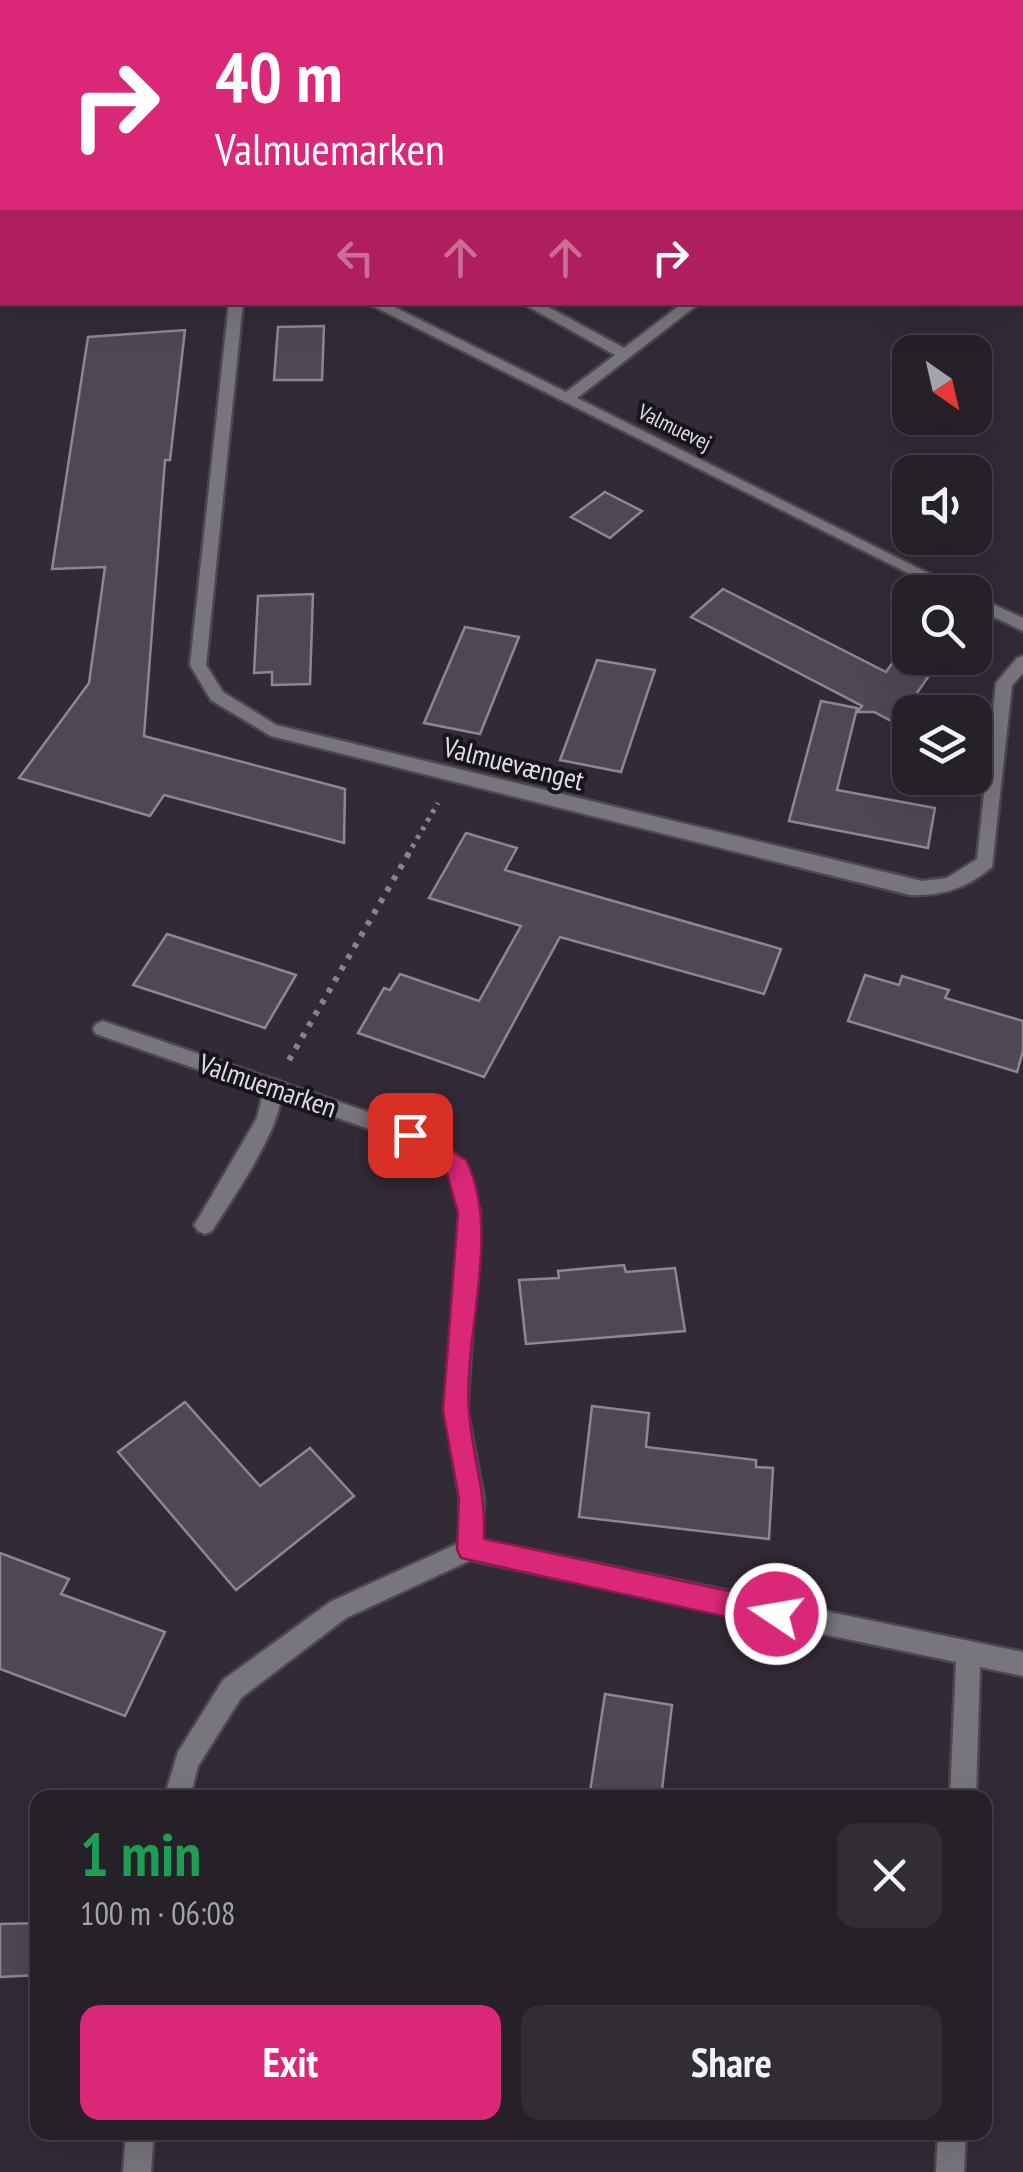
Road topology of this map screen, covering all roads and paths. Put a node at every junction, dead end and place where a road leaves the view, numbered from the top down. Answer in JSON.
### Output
{"nodes":[{"id":1,"x":236,"y":305,"type":"edge"},
{"id":2,"x":378,"y":305,"type":"edge"},
{"id":3,"x":533,"y":305,"type":"edge"},
{"id":4,"x":690,"y":305,"type":"edge"},
{"id":5,"x":624,"y":354,"type":"junction"},
{"id":6,"x":567,"y":398,"type":"junction"},
{"id":7,"x":924,"y":575,"type":"edge"},
{"id":8,"x":992,"y":610,"type":"edge"},
{"id":9,"x":1023,"y":625,"type":"edge"},
{"id":10,"x":1023,"y":662,"type":"edge"},
{"id":11,"x":453,"y":776,"type":"junction"},
{"id":12,"x":103,"y":1028,"type":"dead end"},
{"id":13,"x":273,"y":1087,"type":"junction"},
{"id":14,"x":205,"y":1225,"type":"dead end"},
{"id":15,"x":470,"y":1549,"type":"junction"},
{"id":16,"x":968,"y":1655,"type":"junction"},
{"id":17,"x":1023,"y":1664,"type":"edge"},
{"id":18,"x":178,"y":1790,"type":"edge"},
{"id":19,"x":963,"y":1790,"type":"edge"},
{"id":20,"x":140,"y":2140,"type":"edge"},
{"id":21,"x":952,"y":2140,"type":"edge"},
{"id":22,"x":138,"y":2172,"type":"edge"},
{"id":23,"x":950,"y":2172,"type":"edge"}],
"edges":[{"from":1,"to":11,"type":"street","name":"Valmuevænget"},
{"from":2,"to":6,"type":"street","name":"Valmuevej"},
{"from":3,"to":5,"type":"street"},
{"from":4,"to":5,"type":"street"},
{"from":5,"to":6,"type":"street"},
{"from":6,"to":7,"type":"street","name":"Valmuevej"},
{"from":8,"to":9,"type":"street"},
{"from":10,"to":11,"type":"street","name":"Valmuevænget"},
{"from":11,"to":13,"type":"path"},
{"from":12,"to":13,"type":"street","name":"Valmuemarken"},
{"from":13,"to":14,"type":"street"},
{"from":13,"to":15,"type":"street","name":"Valmuemarken"},
{"from":15,"to":16,"type":"street"},
{"from":15,"to":18,"type":"street"},
{"from":16,"to":17,"type":"street"},
{"from":16,"to":19,"type":"street"},
{"from":20,"to":22,"type":"street"},
{"from":21,"to":23,"type":"street"}]}
